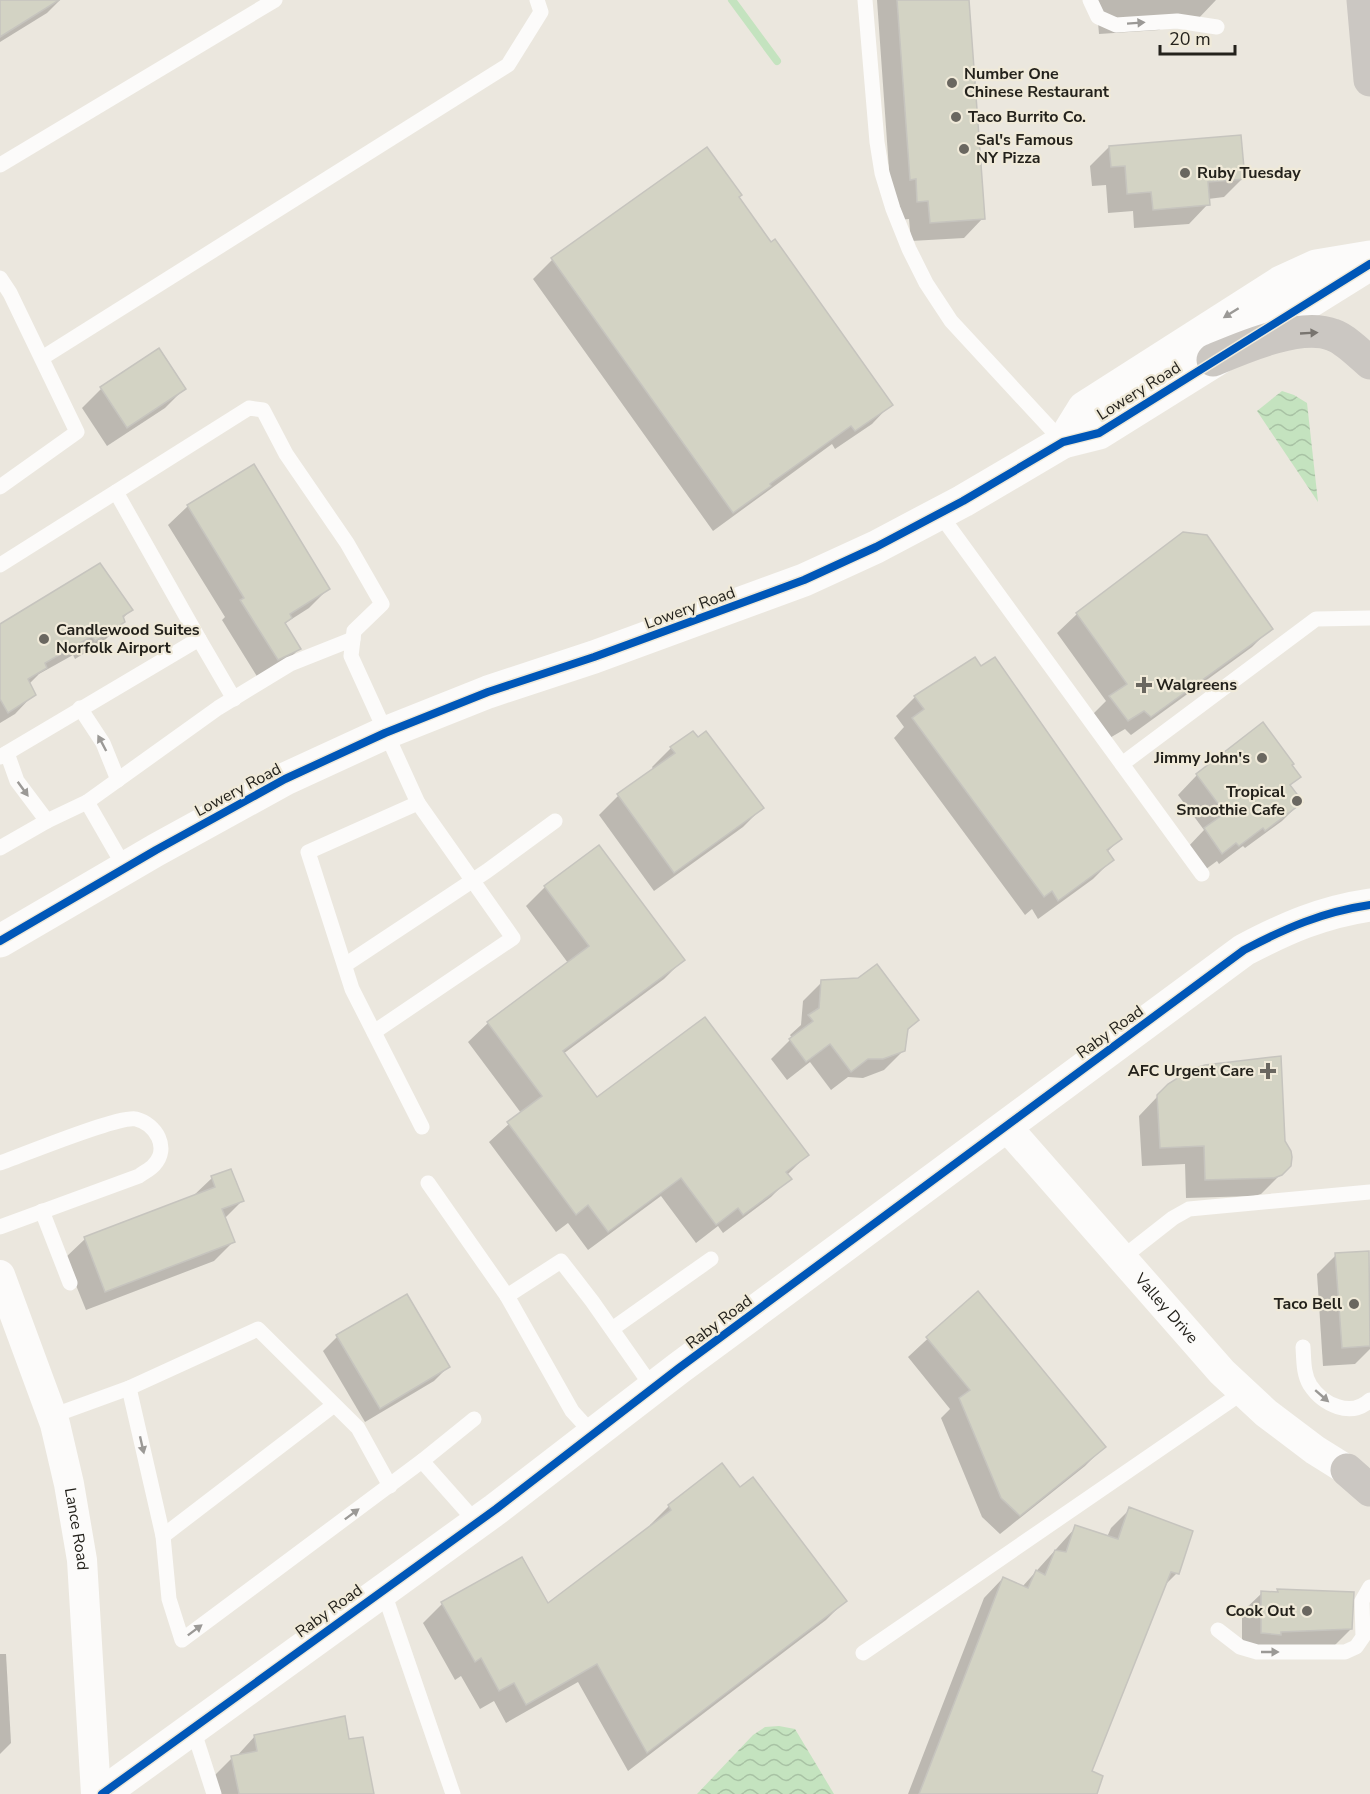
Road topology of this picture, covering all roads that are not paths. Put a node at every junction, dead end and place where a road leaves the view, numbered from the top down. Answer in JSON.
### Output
{"nodes":[{"id":1,"x":275,"y":0,"type":"edge"},
{"id":2,"x":537,"y":0,"type":"edge"},
{"id":3,"x":865,"y":0,"type":"edge"},
{"id":4,"x":1090,"y":0,"type":"edge"},
{"id":5,"x":1363,"y":0,"type":"edge"},
{"id":6,"x":1217,"y":27,"type":"dead end"},
{"id":7,"x":1370,"y":80,"type":"edge"},
{"id":8,"x":0,"y":165,"type":"edge"},
{"id":9,"x":1370,"y":257,"type":"edge"},
{"id":10,"x":1370,"y":264,"type":"edge"},
{"id":11,"x":0,"y":278,"type":"edge"},
{"id":12,"x":42,"y":358,"type":"junction"},
{"id":13,"x":1214,"y":360,"type":"junction"},
{"id":14,"x":1370,"y":363,"type":"edge"},
{"id":15,"x":1063,"y":442,"type":"junction"},
{"id":16,"x":0,"y":487,"type":"edge"},
{"id":17,"x":116,"y":492,"type":"junction"},
{"id":18,"x":939,"y":513,"type":"junction"},
{"id":19,"x":0,"y":565,"type":"edge"},
{"id":20,"x":1370,"y":618,"type":"edge"},
{"id":21,"x":199,"y":639,"type":"junction"},
{"id":22,"x":352,"y":639,"type":"junction"},
{"id":23,"x":234,"y":699,"type":"junction"},
{"id":24,"x":80,"y":708,"type":"junction"},
{"id":25,"x":386,"y":733,"type":"junction"},
{"id":26,"x":4,"y":755,"type":"edge"},
{"id":27,"x":1122,"y":764,"type":"junction"},
{"id":28,"x":118,"y":780,"type":"junction"},
{"id":29,"x":87,"y":802,"type":"junction"},
{"id":30,"x":418,"y":803,"type":"junction"},
{"id":31,"x":47,"y":821,"type":"junction"},
{"id":32,"x":555,"y":821,"type":"dead end"},
{"id":33,"x":0,"y":848,"type":"edge"},
{"id":34,"x":125,"y":868,"type":"junction"},
{"id":35,"x":1202,"y":874,"type":"dead end"},
{"id":36,"x":471,"y":881,"type":"junction"},
{"id":37,"x":1370,"y":905,"type":"edge"},
{"id":38,"x":0,"y":941,"type":"edge"},
{"id":39,"x":345,"y":965,"type":"junction"},
{"id":40,"x":374,"y":1032,"type":"junction"},
{"id":41,"x":1006,"y":1126,"type":"junction"},
{"id":42,"x":422,"y":1127,"type":"dead end"},
{"id":43,"x":0,"y":1163,"type":"edge"},
{"id":44,"x":428,"y":1183,"type":"dead end"},
{"id":45,"x":1370,"y":1192,"type":"edge"},
{"id":46,"x":42,"y":1211,"type":"junction"},
{"id":47,"x":0,"y":1227,"type":"edge"},
{"id":48,"x":711,"y":1258,"type":"dead end"},
{"id":49,"x":1122,"y":1258,"type":"junction"},
{"id":50,"x":0,"y":1275,"type":"edge"},
{"id":51,"x":70,"y":1283,"type":"dead end"},
{"id":52,"x":507,"y":1296,"type":"junction"},
{"id":53,"x":612,"y":1329,"type":"junction"},
{"id":54,"x":1303,"y":1347,"type":"dead end"},
{"id":55,"x":129,"y":1388,"type":"junction"},
{"id":56,"x":654,"y":1388,"type":"junction"},
{"id":57,"x":1243,"y":1392,"type":"junction"},
{"id":58,"x":1370,"y":1400,"type":"edge"},
{"id":59,"x":334,"y":1405,"type":"junction"},
{"id":60,"x":52,"y":1416,"type":"junction"},
{"id":61,"x":474,"y":1419,"type":"dead end"},
{"id":62,"x":593,"y":1434,"type":"junction"},
{"id":63,"x":422,"y":1461,"type":"junction"},
{"id":64,"x":1362,"y":1479,"type":"edge"},
{"id":65,"x":390,"y":1486,"type":"junction"},
{"id":66,"x":476,"y":1522,"type":"junction"},
{"id":67,"x":163,"y":1536,"type":"junction"},
{"id":68,"x":1370,"y":1587,"type":"edge"},
{"id":69,"x":383,"y":1589,"type":"junction"},
{"id":70,"x":1218,"y":1630,"type":"dead end"},
{"id":71,"x":862,"y":1653,"type":"dead end"},
{"id":72,"x":192,"y":1729,"type":"junction"},
{"id":73,"x":213,"y":1792,"type":"edge"},
{"id":74,"x":96,"y":1794,"type":"edge"},
{"id":75,"x":102,"y":1794,"type":"edge"},
{"id":76,"x":453,"y":1794,"type":"edge"}],
"edges":[{"from":1,"to":8,"type":"lane"},
{"from":2,"to":12,"type":"lane"},
{"from":3,"to":15,"type":"lane"},
{"from":4,"to":6,"type":"lane","one_way":true},
{"from":5,"to":7,"type":"main road"},
{"from":9,"to":15,"type":"street","name":"Lowery Road","one_way":true},
{"from":10,"to":13,"type":"street","name":"Lowery Road"},
{"from":11,"to":12,"type":"lane"},
{"from":12,"to":16,"type":"lane"},
{"from":13,"to":14,"type":"main road","one_way":true},
{"from":13,"to":15,"type":"street","name":"Lowery Road"},
{"from":15,"to":18,"type":"street","name":"Lowery Road"},
{"from":17,"to":19,"type":"lane"},
{"from":17,"to":21,"type":"lane"},
{"from":17,"to":22,"type":"lane"},
{"from":18,"to":25,"type":"street","name":"Lowery Road"},
{"from":18,"to":27,"type":"lane"},
{"from":20,"to":27,"type":"lane"},
{"from":21,"to":23,"type":"lane"},
{"from":21,"to":24,"type":"lane"},
{"from":22,"to":23,"type":"lane"},
{"from":22,"to":25,"type":"lane"},
{"from":23,"to":28,"type":"lane"},
{"from":24,"to":26,"type":"lane"},
{"from":28,"to":24,"type":"lane","one_way":true},
{"from":25,"to":30,"type":"lane"},
{"from":25,"to":34,"type":"street","name":"Lowery Road"},
{"from":26,"to":31,"type":"lane","one_way":true},
{"from":27,"to":35,"type":"lane"},
{"from":28,"to":29,"type":"lane"},
{"from":29,"to":31,"type":"lane"},
{"from":29,"to":34,"type":"lane"},
{"from":30,"to":36,"type":"lane"},
{"from":30,"to":39,"type":"lane"},
{"from":31,"to":33,"type":"lane"},
{"from":32,"to":36,"type":"lane"},
{"from":34,"to":38,"type":"street","name":"Lowery Road"},
{"from":36,"to":39,"type":"lane"},
{"from":36,"to":40,"type":"lane"},
{"from":37,"to":41,"type":"street","name":"Raby Road"},
{"from":39,"to":40,"type":"lane"},
{"from":40,"to":42,"type":"lane"},
{"from":41,"to":49,"type":"street","name":"Valley Drive"},
{"from":41,"to":56,"type":"street","name":"Raby Road"},
{"from":43,"to":46,"type":"lane"},
{"from":44,"to":52,"type":"lane"},
{"from":45,"to":49,"type":"lane"},
{"from":46,"to":47,"type":"lane"},
{"from":46,"to":51,"type":"lane"},
{"from":48,"to":53,"type":"lane"},
{"from":49,"to":57,"type":"street","name":"Valley Drive"},
{"from":50,"to":60,"type":"street","name":"Lance Road"},
{"from":52,"to":53,"type":"lane"},
{"from":52,"to":62,"type":"lane"},
{"from":53,"to":56,"type":"lane"},
{"from":54,"to":58,"type":"lane","one_way":true},
{"from":55,"to":59,"type":"lane"},
{"from":55,"to":60,"type":"lane"},
{"from":55,"to":67,"type":"lane","one_way":true},
{"from":56,"to":62,"type":"street","name":"Raby Road"},
{"from":57,"to":64,"type":"street","name":"Valley Drive"},
{"from":57,"to":71,"type":"lane"},
{"from":59,"to":65,"type":"lane"},
{"from":59,"to":67,"type":"lane"},
{"from":60,"to":74,"type":"street","name":"Lance Road"},
{"from":61,"to":63,"type":"lane"},
{"from":62,"to":66,"type":"street","name":"Raby Road"},
{"from":63,"to":65,"type":"lane"},
{"from":63,"to":66,"type":"lane"},
{"from":67,"to":65,"type":"lane","one_way":true},
{"from":66,"to":69,"type":"street","name":"Raby Road"},
{"from":70,"to":68,"type":"lane","one_way":true},
{"from":69,"to":72,"type":"street","name":"Raby Road"},
{"from":69,"to":76,"type":"lane"},
{"from":72,"to":73,"type":"lane"},
{"from":72,"to":75,"type":"street","name":"Raby Road"}]}
